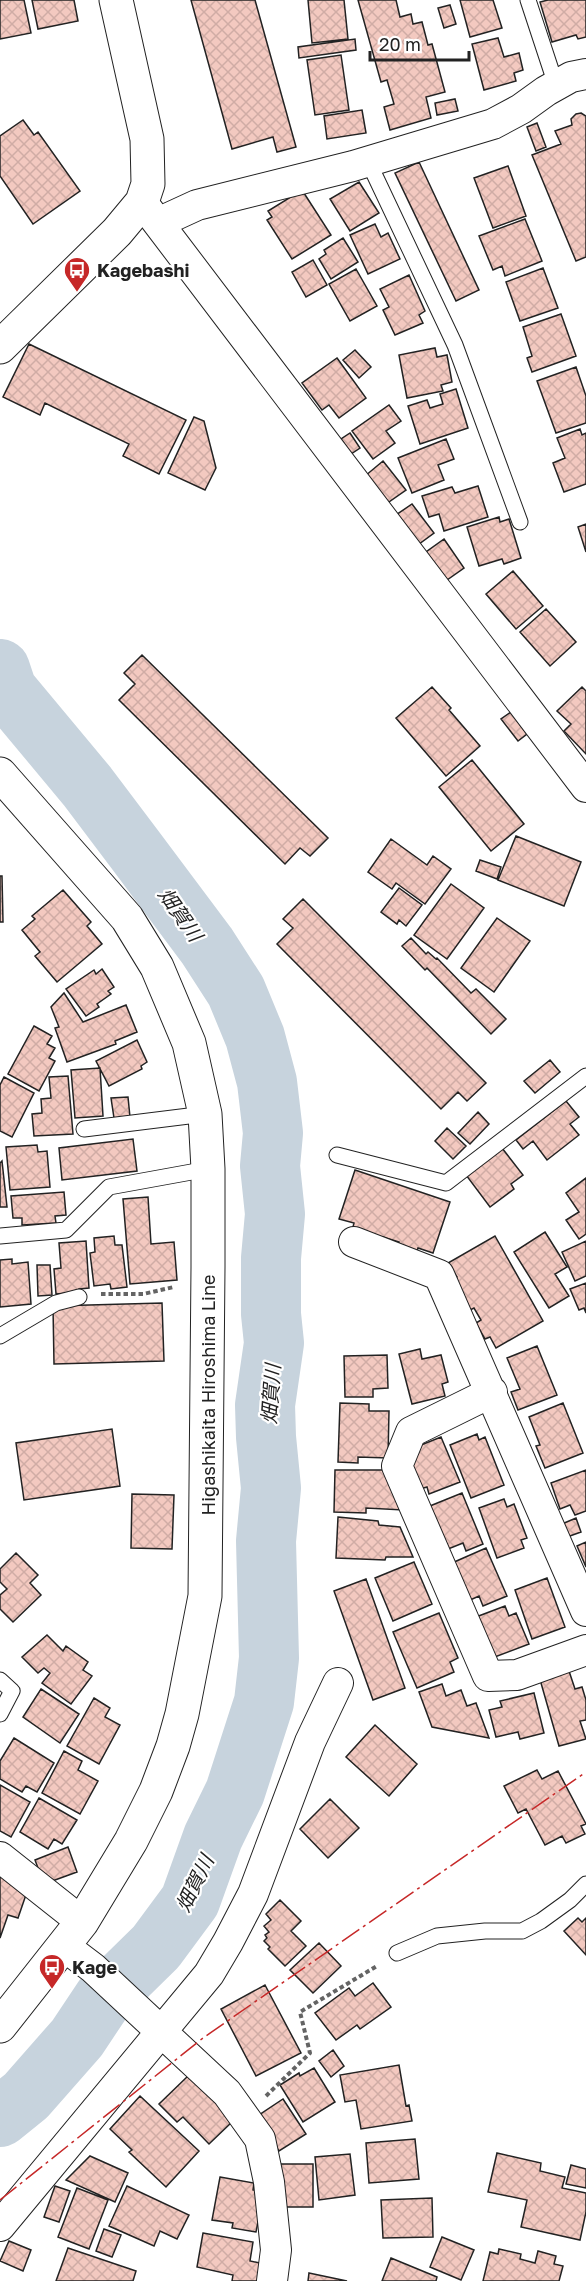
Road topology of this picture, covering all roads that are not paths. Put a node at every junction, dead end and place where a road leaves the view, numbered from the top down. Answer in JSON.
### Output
{"nodes":[{"id":1,"x":116,"y":0,"type":"edge"},
{"id":2,"x":528,"y":0,"type":"edge"},
{"id":3,"x":586,"y":74,"type":"edge"},
{"id":4,"x":556,"y":85,"type":"junction"},
{"id":5,"x":368,"y":161,"type":"junction"},
{"id":6,"x":151,"y":212,"type":"junction"},
{"id":7,"x":7,"y":340,"type":"edge"},
{"id":8,"x":520,"y":522,"type":"dead end"},
{"id":9,"x":0,"y":774,"type":"edge"},
{"id":10,"x":586,"y":787,"type":"edge"},
{"id":11,"x":586,"y":1076,"type":"edge"},
{"id":12,"x":205,"y":1114,"type":"junction"},
{"id":13,"x":84,"y":1129,"type":"dead end"},
{"id":14,"x":337,"y":1155,"type":"dead end"},
{"id":15,"x":208,"y":1168,"type":"junction"},
{"id":16,"x":0,"y":1236,"type":"edge"},
{"id":17,"x":354,"y":1242,"type":"dead end"},
{"id":18,"x":80,"y":1297,"type":"road end"},
{"id":19,"x":0,"y":1336,"type":"edge"},
{"id":20,"x":492,"y":1392,"type":"junction"},
{"id":21,"x":586,"y":1611,"type":"edge"},
{"id":22,"x":586,"y":1650,"type":"edge"},
{"id":23,"x":0,"y":1680,"type":"edge"},
{"id":24,"x":338,"y":1683,"type":"dead end"},
{"id":25,"x":0,"y":1714,"type":"edge"},
{"id":26,"x":0,"y":1857,"type":"edge"},
{"id":27,"x":586,"y":1884,"type":"edge"},
{"id":28,"x":73,"y":1934,"type":"junction"},
{"id":29,"x":397,"y":1953,"type":"road end"},
{"id":30,"x":0,"y":2026,"type":"edge"},
{"id":31,"x":157,"y":2028,"type":"junction"},
{"id":32,"x":0,"y":2226,"type":"edge"},
{"id":33,"x":272,"y":2281,"type":"edge"}],
"edges":[{"from":1,"to":6,"type":"main road"},
{"from":2,"to":4,"type":"lane"},
{"from":3,"to":4,"type":"street"},
{"from":4,"to":5,"type":"street"},
{"from":5,"to":6,"type":"street"},
{"from":5,"to":8,"type":"lane"},
{"from":6,"to":7,"type":"main road"},
{"from":6,"to":10,"type":"street"},
{"from":9,"to":12,"type":"main road","name":"Higashikaita Hiroshima Line"},
{"from":11,"to":14,"type":"lane"},
{"from":12,"to":13,"type":"lane"},
{"from":12,"to":15,"type":"main road","name":"Higashikaita Hiroshima Line"},
{"from":15,"to":16,"type":"lane"},
{"from":15,"to":28,"type":"main road","name":"Higashikaita Hiroshima Line"},
{"from":17,"to":20,"type":"street"},
{"from":18,"to":19,"type":"lane"},
{"from":20,"to":21,"type":"street"},
{"from":20,"to":22,"type":"street"},
{"from":23,"to":25,"type":"lane"},
{"from":24,"to":31,"type":"street"},
{"from":26,"to":28,"type":"street"},
{"from":27,"to":29,"type":"lane"},
{"from":28,"to":30,"type":"main road","name":"Higashikaita Hiroshima Line"},
{"from":28,"to":31,"type":"street"},
{"from":31,"to":32,"type":"street"},
{"from":31,"to":33,"type":"street"}]}
